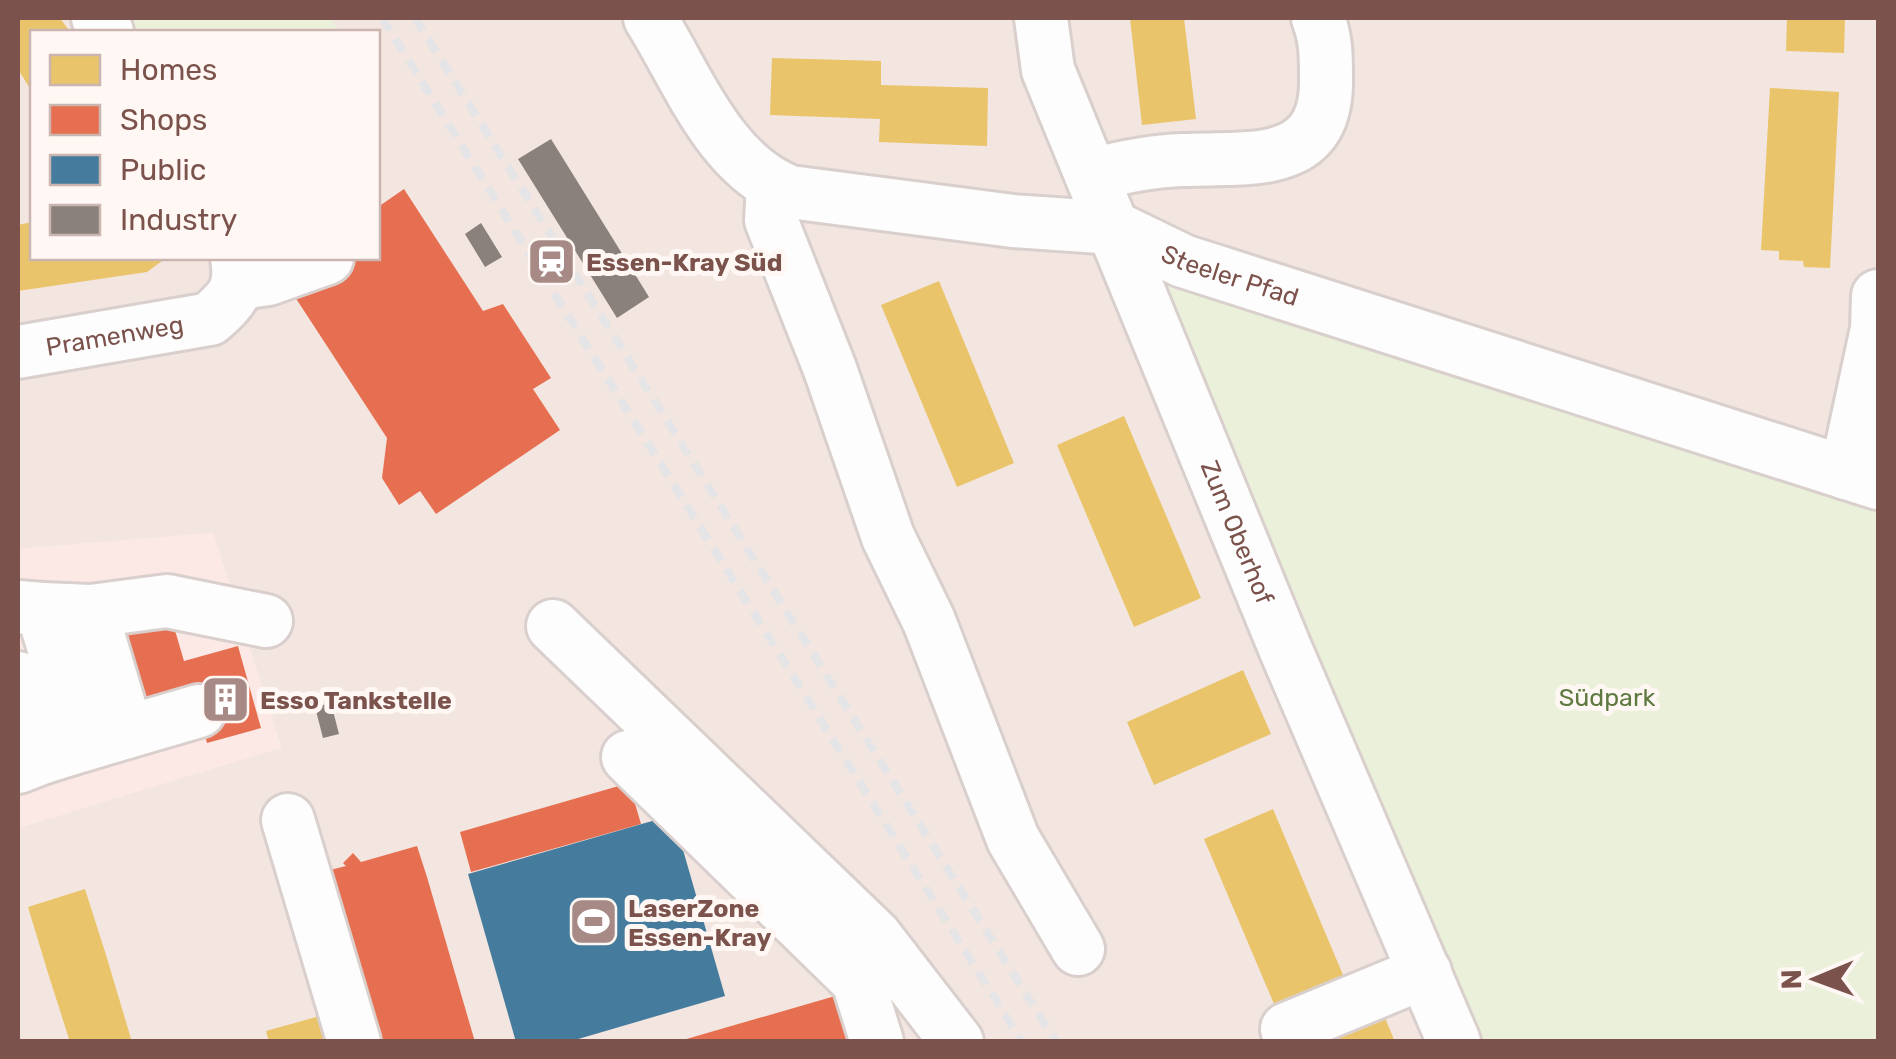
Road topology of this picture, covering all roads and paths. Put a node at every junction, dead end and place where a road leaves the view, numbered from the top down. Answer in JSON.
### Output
{"nodes":[{"id":1,"x":650,"y":18,"type":"edge"},
{"id":2,"x":1041,"y":18,"type":"edge"},
{"id":3,"x":1318,"y":18,"type":"edge"},
{"id":4,"x":1092,"y":174,"type":"junction"},
{"id":5,"x":773,"y":185,"type":"junction"},
{"id":6,"x":1114,"y":228,"type":"junction"},
{"id":7,"x":323,"y":260,"type":"edge"},
{"id":8,"x":230,"y":286,"type":"edge"},
{"id":9,"x":1878,"y":296,"type":"edge"},
{"id":10,"x":18,"y":352,"type":"edge"},
{"id":11,"x":1862,"y":478,"type":"edge"},
{"id":12,"x":50,"y":609,"type":"edge"},
{"id":13,"x":266,"y":621,"type":"dead end"},
{"id":14,"x":553,"y":626,"type":"dead end"},
{"id":15,"x":18,"y":678,"type":"edge"},
{"id":16,"x":199,"y":712,"type":"dead end"},
{"id":17,"x":67,"y":751,"type":"edge"},
{"id":18,"x":628,"y":758,"type":"dead end"},
{"id":19,"x":288,"y":820,"type":"dead end"},
{"id":20,"x":1078,"y":948,"type":"dead end"},
{"id":21,"x":1425,"y":972,"type":"junction"},
{"id":22,"x":354,"y":1042,"type":"edge"},
{"id":23,"x":877,"y":1042,"type":"edge"},
{"id":24,"x":957,"y":1042,"type":"edge"},
{"id":25,"x":1294,"y":1042,"type":"edge"},
{"id":26,"x":1454,"y":1042,"type":"edge"}],
"edges":[{"from":1,"to":5,"type":"street","name":"Steeler Pfad"},
{"from":2,"to":4,"type":"street","name":"Zum Oberhof"},
{"from":3,"to":4,"type":"street"},
{"from":4,"to":6,"type":"street","name":"Zum Oberhof"},
{"from":5,"to":6,"type":"street","name":"Steeler Pfad"},
{"from":5,"to":20,"type":"street"},
{"from":6,"to":11,"type":"street","name":"Steeler Pfad"},
{"from":6,"to":21,"type":"street","name":"Zum Oberhof"},
{"from":7,"to":8,"type":"street","name":"Pramenweg"},
{"from":8,"to":10,"type":"street","name":"Pramenweg"},
{"from":9,"to":11,"type":"street"},
{"from":12,"to":13,"type":"street"},
{"from":12,"to":17,"type":"street"},
{"from":14,"to":24,"type":"street"},
{"from":15,"to":17,"type":"street"},
{"from":16,"to":17,"type":"street"},
{"from":18,"to":23,"type":"street"},
{"from":19,"to":22,"type":"street"},
{"from":21,"to":25,"type":"street"},
{"from":21,"to":26,"type":"street","name":"Zum Oberhof"}]}
